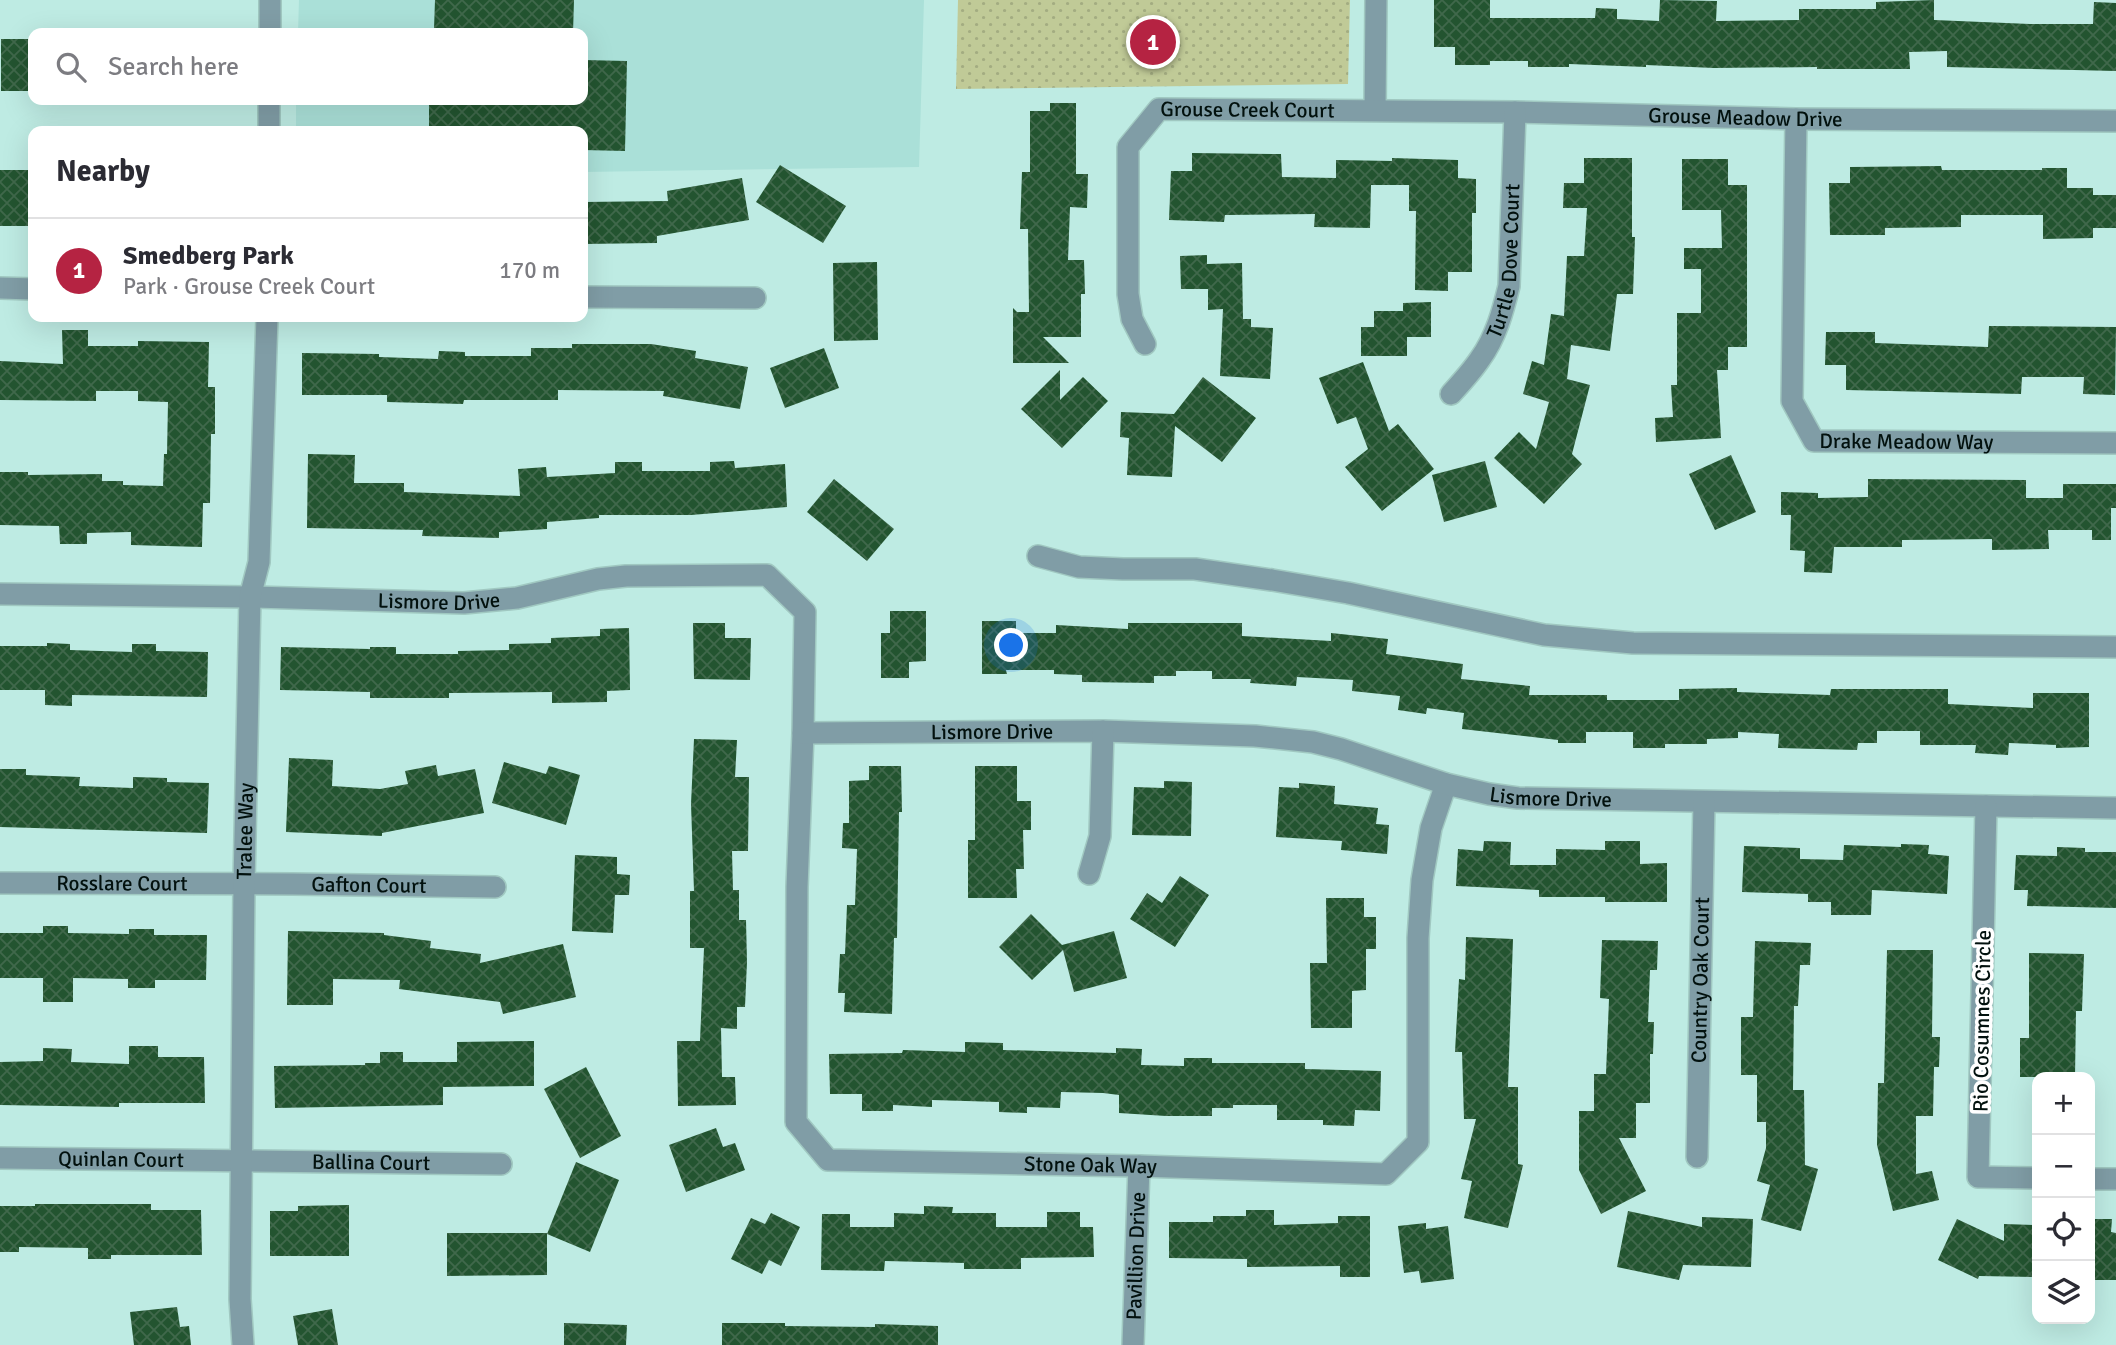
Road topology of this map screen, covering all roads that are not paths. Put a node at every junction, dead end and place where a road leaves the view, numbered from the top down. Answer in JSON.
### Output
{"nodes":[{"id":1,"x":270,"y":0,"type":"edge"},
{"id":2,"x":1377,"y":0,"type":"edge"},
{"id":3,"x":270,"y":28,"type":"edge"},
{"id":4,"x":269,"y":105,"type":"edge"},
{"id":5,"x":1375,"y":110,"type":"junction"},
{"id":6,"x":1515,"y":112,"type":"junction"},
{"id":7,"x":1796,"y":119,"type":"junction"},
{"id":8,"x":2116,"y":121,"type":"edge"},
{"id":9,"x":269,"y":126,"type":"edge"},
{"id":10,"x":0,"y":288,"type":"edge"},
{"id":11,"x":28,"y":289,"type":"edge"},
{"id":12,"x":588,"y":297,"type":"edge"},
{"id":13,"x":755,"y":298,"type":"dead end"},
{"id":14,"x":267,"y":322,"type":"edge"},
{"id":15,"x":1145,"y":344,"type":"dead end"},
{"id":16,"x":1451,"y":394,"type":"dead end"},
{"id":17,"x":2116,"y":443,"type":"edge"},
{"id":18,"x":1038,"y":556,"type":"dead end"},
{"id":19,"x":0,"y":594,"type":"edge"},
{"id":20,"x":250,"y":597,"type":"junction"},
{"id":21,"x":2116,"y":647,"type":"edge"},
{"id":22,"x":1103,"y":731,"type":"junction"},
{"id":23,"x":803,"y":733,"type":"junction"},
{"id":24,"x":1446,"y":785,"type":"junction"},
{"id":25,"x":1704,"y":802,"type":"junction"},
{"id":26,"x":1986,"y":806,"type":"junction"},
{"id":27,"x":2116,"y":808,"type":"edge"},
{"id":28,"x":1089,"y":874,"type":"dead end"},
{"id":29,"x":0,"y":883,"type":"edge"},
{"id":30,"x":244,"y":884,"type":"junction"},
{"id":31,"x":495,"y":887,"type":"dead end"},
{"id":32,"x":1697,"y":1157,"type":"dead end"},
{"id":33,"x":0,"y":1158,"type":"edge"},
{"id":34,"x":242,"y":1162,"type":"junction"},
{"id":35,"x":501,"y":1164,"type":"dead end"},
{"id":36,"x":1139,"y":1166,"type":"junction"},
{"id":37,"x":2032,"y":1178,"type":"edge"},
{"id":38,"x":2095,"y":1179,"type":"edge"},
{"id":39,"x":2116,"y":1179,"type":"edge"},
{"id":40,"x":243,"y":1345,"type":"edge"},
{"id":41,"x":1133,"y":1345,"type":"edge"}],
"edges":[{"from":1,"to":3,"type":"street"},
{"from":2,"to":5,"type":"street"},
{"from":4,"to":9,"type":"street"},
{"from":5,"to":6,"type":"street","name":"Grouse Meadow Drive"},
{"from":5,"to":15,"type":"street","name":"Grouse Creek Court"},
{"from":6,"to":7,"type":"street","name":"Grouse Meadow Drive"},
{"from":6,"to":16,"type":"street","name":"Turtle Dove Court"},
{"from":7,"to":8,"type":"street","name":"Grouse Meadow Drive"},
{"from":7,"to":17,"type":"street","name":"Drake Meadow Way"},
{"from":10,"to":11,"type":"street"},
{"from":12,"to":13,"type":"street"},
{"from":14,"to":20,"type":"street","name":"Tralee Way"},
{"from":18,"to":21,"type":"street"},
{"from":19,"to":20,"type":"street","name":"Lismore Drive"},
{"from":20,"to":23,"type":"street","name":"Lismore Drive"},
{"from":20,"to":30,"type":"street","name":"Tralee Way"},
{"from":22,"to":23,"type":"street","name":"Lismore Drive"},
{"from":22,"to":24,"type":"street","name":"Lismore Drive"},
{"from":22,"to":28,"type":"street"},
{"from":23,"to":36,"type":"street","name":"Stone Oak Way"},
{"from":24,"to":25,"type":"street","name":"Lismore Drive"},
{"from":24,"to":36,"type":"street","name":"Stone Oak Way"},
{"from":25,"to":26,"type":"street","name":"Lismore Drive"},
{"from":25,"to":32,"type":"street","name":"Country Oak Court"},
{"from":26,"to":27,"type":"street","name":"Lismore Drive"},
{"from":26,"to":37,"type":"street","name":"Rio Cosumnes Circle"},
{"from":29,"to":30,"type":"street","name":"Rosslare Court"},
{"from":30,"to":31,"type":"street","name":"Gafton Court"},
{"from":30,"to":34,"type":"street","name":"Tralee Way"},
{"from":33,"to":34,"type":"street","name":"Quinlan Court"},
{"from":34,"to":35,"type":"street","name":"Ballina Court"},
{"from":34,"to":40,"type":"street","name":"Tralee Way"},
{"from":36,"to":41,"type":"street","name":"Pavillion Drive"},
{"from":38,"to":39,"type":"street"}]}
